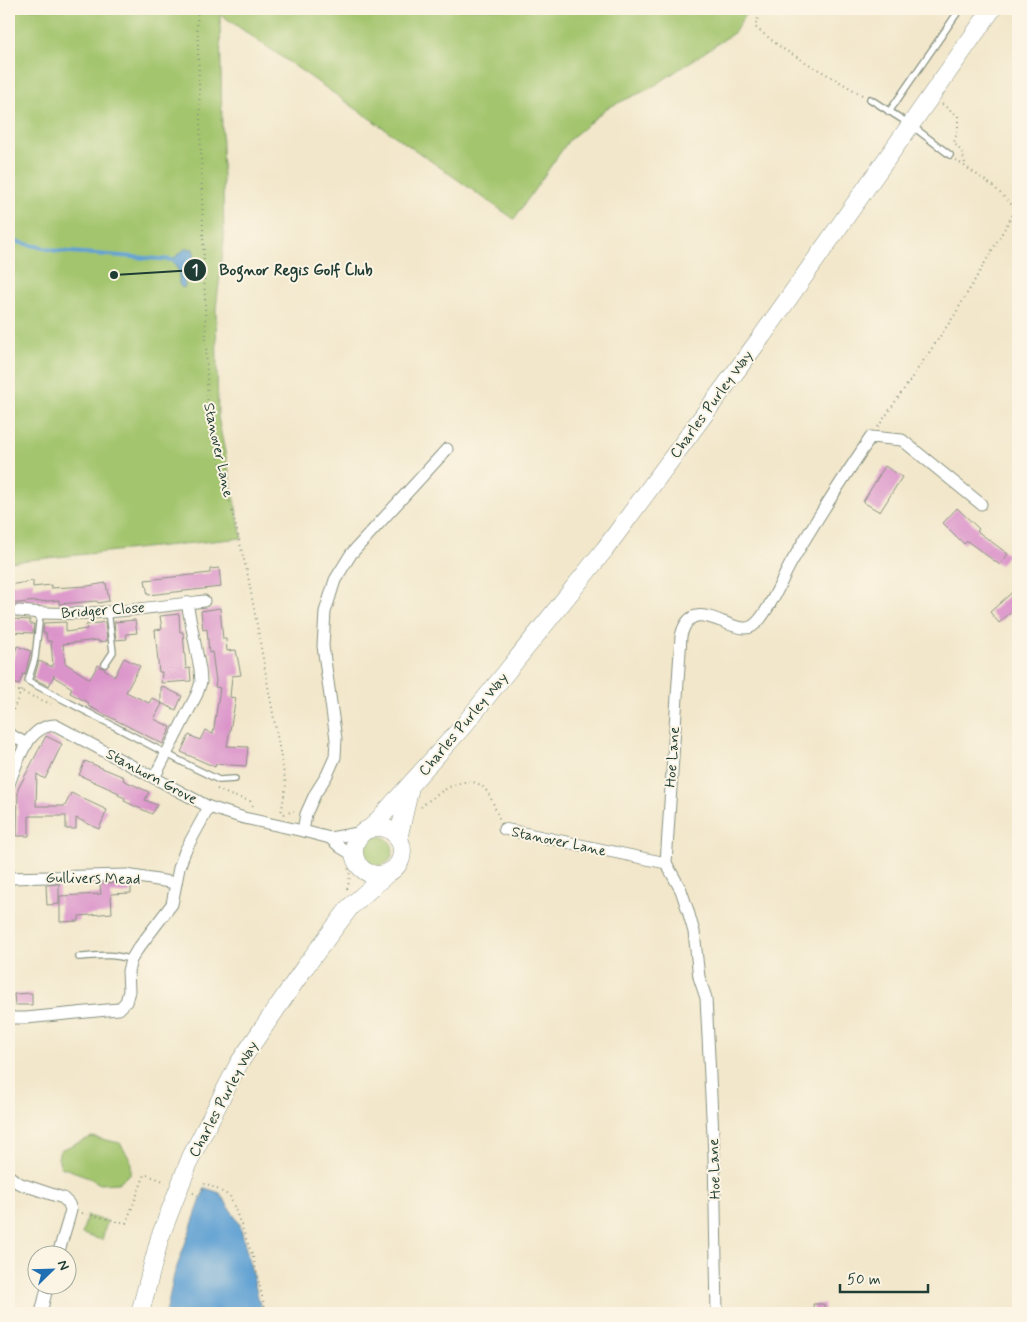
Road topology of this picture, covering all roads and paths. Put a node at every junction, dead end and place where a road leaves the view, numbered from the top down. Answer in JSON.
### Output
{"nodes":[{"id":1,"x":197,"y":9,"type":"edge"},
{"id":2,"x":761,"y":9,"type":"edge"},
{"id":3,"x":960,"y":9,"type":"edge"},
{"id":4,"x":992,"y":9,"type":"edge"},
{"id":5,"x":931,"y":97,"type":"junction"},
{"id":6,"x":870,"y":99,"type":"joint"},
{"id":7,"x":890,"y":112,"type":"junction"},
{"id":8,"x":911,"y":125,"type":"junction"},
{"id":9,"x":950,"y":155,"type":"joint"},
{"id":10,"x":966,"y":167,"type":"junction"},
{"id":11,"x":1017,"y":209,"type":"edge"},
{"id":12,"x":871,"y":437,"type":"junction"},
{"id":13,"x":447,"y":449,"type":"dead end"},
{"id":14,"x":981,"y":504,"type":"dead end"},
{"id":15,"x":204,"y":601,"type":"dead end"},
{"id":16,"x":187,"y":603,"type":"junction"},
{"id":17,"x":19,"y":611,"type":"dead end"},
{"id":18,"x":108,"y":612,"type":"junction"},
{"id":19,"x":40,"y":614,"type":"junction"},
{"id":20,"x":105,"y":664,"type":"dead end"},
{"id":21,"x":28,"y":681,"type":"junction"},
{"id":22,"x":9,"y":719,"type":"edge"},
{"id":23,"x":9,"y":734,"type":"edge"},
{"id":24,"x":27,"y":744,"type":"junction"},
{"id":25,"x":166,"y":755,"type":"junction"},
{"id":26,"x":154,"y":778,"type":"junction"},
{"id":27,"x":235,"y":779,"type":"dead end"},
{"id":28,"x":9,"y":784,"type":"edge"},
{"id":29,"x":411,"y":784,"type":"junction"},
{"id":30,"x":209,"y":807,"type":"junction"},
{"id":31,"x":421,"y":808,"type":"dead end"},
{"id":32,"x":278,"y":826,"type":"junction"},
{"id":33,"x":504,"y":829,"type":"joint"},
{"id":34,"x":303,"y":831,"type":"junction"},
{"id":35,"x":367,"y":831,"type":"junction"},
{"id":36,"x":330,"y":838,"type":"junction"},
{"id":37,"x":398,"y":838,"type":"junction"},
{"id":38,"x":358,"y":862,"type":"junction"},
{"id":39,"x":666,"y":863,"type":"junction"},
{"id":40,"x":389,"y":872,"type":"junction"},
{"id":41,"x":9,"y":878,"type":"edge"},
{"id":42,"x":176,"y":883,"type":"junction"},
{"id":43,"x":350,"y":907,"type":"junction"},
{"id":44,"x":79,"y":957,"type":"dead end"},
{"id":45,"x":132,"y":960,"type":"junction"},
{"id":46,"x":9,"y":1016,"type":"edge"},
{"id":47,"x":9,"y":1176,"type":"edge"},
{"id":48,"x":179,"y":1187,"type":"junction"},
{"id":49,"x":71,"y":1210,"type":"junction"},
{"id":50,"x":61,"y":1244,"type":"edge"},
{"id":51,"x":46,"y":1294,"type":"edge"},
{"id":52,"x":41,"y":1313,"type":"edge"},
{"id":53,"x":140,"y":1313,"type":"edge"},
{"id":54,"x":266,"y":1313,"type":"edge"},
{"id":55,"x":717,"y":1313,"type":"edge"}],
"edges":[{"from":1,"to":32,"type":"path","name":"Stanover Lane"},
{"from":2,"to":6,"type":"path"},
{"from":3,"to":7,"type":"lane"},
{"from":4,"to":5,"type":"main road","name":"Charles Purley Way"},
{"from":5,"to":8,"type":"main road","name":"Charles Purley Way"},
{"from":5,"to":10,"type":"path"},
{"from":6,"to":7,"type":"lane"},
{"from":7,"to":8,"type":"lane"},
{"from":8,"to":9,"type":"lane"},
{"from":8,"to":29,"type":"main road","name":"Charles Purley Way"},
{"from":9,"to":10,"type":"path"},
{"from":10,"to":11,"type":"path"},
{"from":11,"to":12,"type":"path"},
{"from":12,"to":14,"type":"street"},
{"from":12,"to":39,"type":"street","name":"Hoe Lane"},
{"from":13,"to":34,"type":"street"},
{"from":15,"to":16,"type":"street","name":"Bridger Close"},
{"from":16,"to":18,"type":"street","name":"Bridger Close"},
{"from":16,"to":25,"type":"street"},
{"from":17,"to":19,"type":"street","name":"Bridger Close"},
{"from":18,"to":19,"type":"street","name":"Bridger Close"},
{"from":18,"to":20,"type":"lane"},
{"from":19,"to":21,"type":"lane"},
{"from":21,"to":22,"type":"path"},
{"from":21,"to":25,"type":"lane"},
{"from":23,"to":24,"type":"street"},
{"from":24,"to":26,"type":"street","name":"Stanhorn Grove"},
{"from":24,"to":28,"type":"street","name":"Stanhorn Grove"},
{"from":25,"to":26,"type":"street"},
{"from":25,"to":27,"type":"lane"},
{"from":26,"to":30,"type":"street","name":"Stanhorn Grove"},
{"from":29,"to":35,"type":"main road","name":"Charles Purley Way"},
{"from":29,"to":37,"type":"main road","name":"Charles Purley Way"},
{"from":30,"to":32,"type":"street","name":"Stanhorn Grove"},
{"from":30,"to":42,"type":"street"},
{"from":31,"to":33,"type":"path","name":"Stanover Lane"},
{"from":32,"to":34,"type":"street","name":"Stanhorn Grove"},
{"from":33,"to":39,"type":"street","name":"Stanover Lane"},
{"from":34,"to":36,"type":"street","name":"Stanhorn Grove"},
{"from":35,"to":36,"type":"street","name":"Stanhorn Grove"},
{"from":35,"to":37,"type":"main road"},
{"from":35,"to":38,"type":"main road"},
{"from":36,"to":38,"type":"street","name":"Stanhorn Grove"},
{"from":37,"to":40,"type":"main road"},
{"from":38,"to":40,"type":"main road"},
{"from":38,"to":43,"type":"main road","name":"Charles Purley Way"},
{"from":39,"to":55,"type":"street","name":"Hoe Lane"},
{"from":40,"to":43,"type":"main road","name":"Charles Purley Way"},
{"from":41,"to":42,"type":"street","name":"Gullivers Mead"},
{"from":42,"to":45,"type":"street"},
{"from":43,"to":48,"type":"main road","name":"Charles Purley Way"},
{"from":44,"to":45,"type":"lane"},
{"from":45,"to":46,"type":"street"},
{"from":47,"to":49,"type":"street"},
{"from":48,"to":49,"type":"path"},
{"from":48,"to":53,"type":"main road","name":"Charles Purley Way"},
{"from":48,"to":54,"type":"path"},
{"from":49,"to":50,"type":"street"},
{"from":51,"to":52,"type":"street"}]}
